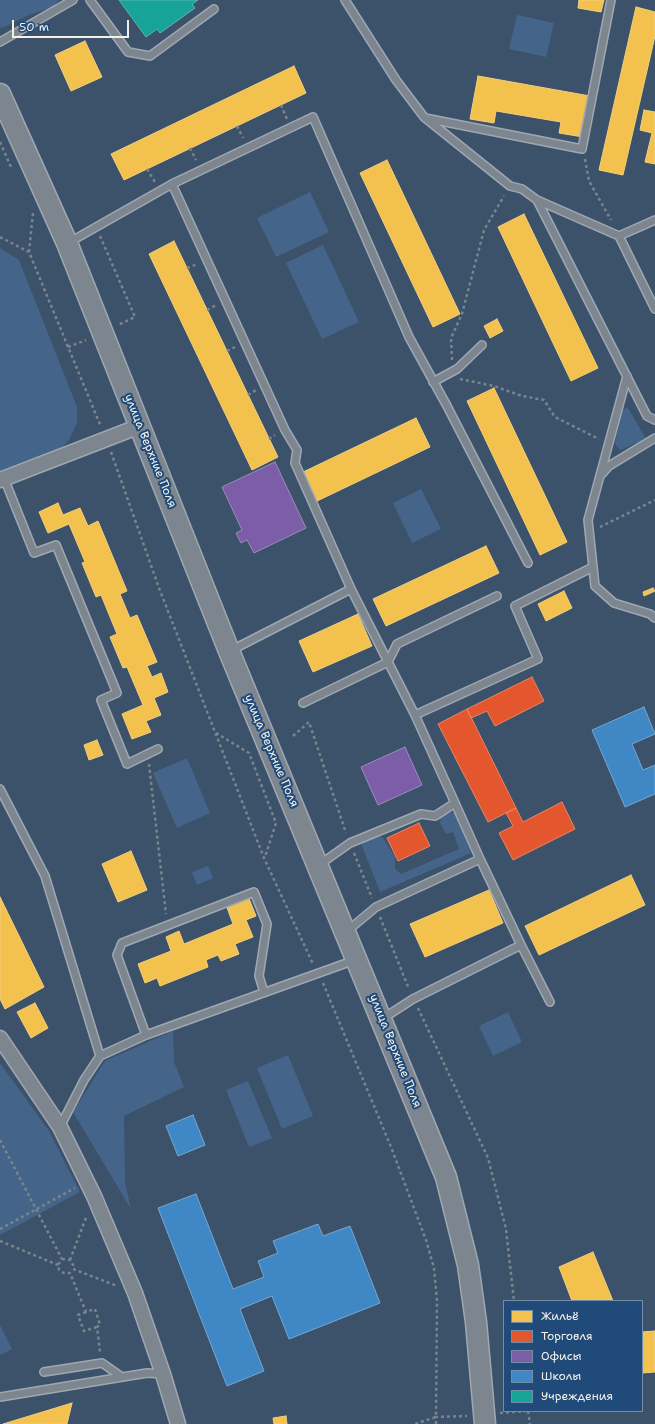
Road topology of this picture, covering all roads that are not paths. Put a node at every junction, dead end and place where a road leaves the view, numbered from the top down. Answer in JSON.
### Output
{"nodes":[{"id":1,"x":73,"y":0,"type":"edge"},
{"id":2,"x":90,"y":0,"type":"edge"},
{"id":3,"x":346,"y":0,"type":"edge"},
{"id":4,"x":611,"y":0,"type":"edge"},
{"id":5,"x":214,"y":9,"type":"dead end"},
{"id":6,"x":0,"y":42,"type":"edge"},
{"id":7,"x":0,"y":94,"type":"edge"},
{"id":8,"x":424,"y":117,"type":"junction"},
{"id":9,"x":172,"y":184,"type":"junction"},
{"id":10,"x":537,"y":200,"type":"junction"},
{"id":11,"x":655,"y":220,"type":"edge"},
{"id":12,"x":619,"y":236,"type":"junction"},
{"id":13,"x":68,"y":243,"type":"junction"},
{"id":14,"x":655,"y":308,"type":"edge"},
{"id":15,"x":482,"y":346,"type":"dead end"},
{"id":16,"x":627,"y":376,"type":"junction"},
{"id":17,"x":433,"y":382,"type":"junction"},
{"id":18,"x":655,"y":420,"type":"edge"},
{"id":19,"x":140,"y":426,"type":"junction"},
{"id":20,"x":655,"y":438,"type":"edge"},
{"id":21,"x":600,"y":477,"type":"junction"},
{"id":22,"x":2,"y":479,"type":"edge"},
{"id":23,"x":528,"y":563,"type":"dead end"},
{"id":24,"x":593,"y":568,"type":"junction"},
{"id":25,"x":351,"y":589,"type":"junction"},
{"id":26,"x":497,"y":596,"type":"dead end"},
{"id":27,"x":655,"y":618,"type":"edge"},
{"id":28,"x":230,"y":651,"type":"junction"},
{"id":29,"x":388,"y":662,"type":"junction"},
{"id":30,"x":303,"y":703,"type":"dead end"},
{"id":31,"x":415,"y":715,"type":"junction"},
{"id":32,"x":158,"y":749,"type":"dead end"},
{"id":33,"x":0,"y":789,"type":"edge"},
{"id":34,"x":455,"y":803,"type":"junction"},
{"id":35,"x":480,"y":859,"type":"junction"},
{"id":36,"x":318,"y":865,"type":"junction"},
{"id":37,"x":346,"y":932,"type":"junction"},
{"id":38,"x":521,"y":945,"type":"junction"},
{"id":39,"x":357,"y":959,"type":"junction"},
{"id":40,"x":264,"y":992,"type":"junction"},
{"id":41,"x":550,"y":1002,"type":"dead end"},
{"id":42,"x":382,"y":1019,"type":"junction"},
{"id":43,"x":146,"y":1035,"type":"junction"},
{"id":44,"x":0,"y":1038,"type":"edge"},
{"id":45,"x":100,"y":1056,"type":"junction"},
{"id":46,"x":60,"y":1127,"type":"junction"},
{"id":47,"x":44,"y":1372,"type":"dead end"},
{"id":48,"x":163,"y":1374,"type":"junction"},
{"id":49,"x":122,"y":1377,"type":"junction"},
{"id":50,"x":0,"y":1397,"type":"edge"},
{"id":51,"x":178,"y":1424,"type":"edge"},
{"id":52,"x":485,"y":1424,"type":"edge"}],
"edges":[{"from":1,"to":6,"type":"lane"},
{"from":2,"to":5,"type":"lane"},
{"from":3,"to":8,"type":"lane"},
{"from":4,"to":8,"type":"lane"},
{"from":7,"to":13,"type":"main road","name":"улица Верхние Поля"},
{"from":8,"to":10,"type":"lane"},
{"from":9,"to":13,"type":"lane"},
{"from":9,"to":17,"type":"lane"},
{"from":9,"to":25,"type":"lane"},
{"from":10,"to":12,"type":"lane"},
{"from":10,"to":16,"type":"lane"},
{"from":11,"to":12,"type":"lane"},
{"from":12,"to":14,"type":"lane"},
{"from":13,"to":19,"type":"main road","name":"улица Верхние Поля"},
{"from":15,"to":17,"type":"lane"},
{"from":16,"to":18,"type":"lane"},
{"from":16,"to":21,"type":"lane"},
{"from":17,"to":23,"type":"lane"},
{"from":19,"to":22,"type":"street"},
{"from":19,"to":28,"type":"main road","name":"улица Верхние Поля"},
{"from":20,"to":21,"type":"lane"},
{"from":21,"to":24,"type":"lane"},
{"from":22,"to":32,"type":"lane"},
{"from":24,"to":27,"type":"lane"},
{"from":24,"to":31,"type":"lane"},
{"from":25,"to":28,"type":"lane"},
{"from":25,"to":29,"type":"lane"},
{"from":26,"to":29,"type":"lane"},
{"from":28,"to":36,"type":"main road","name":"улица Верхние Поля"},
{"from":29,"to":30,"type":"lane"},
{"from":29,"to":31,"type":"lane"},
{"from":31,"to":34,"type":"lane"},
{"from":33,"to":45,"type":"lane"},
{"from":34,"to":35,"type":"lane"},
{"from":34,"to":36,"type":"lane"},
{"from":35,"to":37,"type":"lane"},
{"from":35,"to":38,"type":"lane"},
{"from":36,"to":37,"type":"main road","name":"улица Верхние Поля"},
{"from":37,"to":39,"type":"main road","name":"улица Верхние Поля"},
{"from":38,"to":41,"type":"lane"},
{"from":38,"to":42,"type":"lane"},
{"from":39,"to":40,"type":"lane"},
{"from":39,"to":42,"type":"main road","name":"улица Верхние Поля"},
{"from":40,"to":43,"type":"lane"},
{"from":40,"to":43,"type":"lane"},
{"from":42,"to":52,"type":"main road","name":"улица Верхние Поля"},
{"from":43,"to":45,"type":"lane"},
{"from":44,"to":46,"type":"street"},
{"from":45,"to":46,"type":"lane"},
{"from":46,"to":48,"type":"street"},
{"from":47,"to":49,"type":"lane"},
{"from":48,"to":49,"type":"lane"},
{"from":48,"to":51,"type":"street"},
{"from":49,"to":50,"type":"lane"}]}
